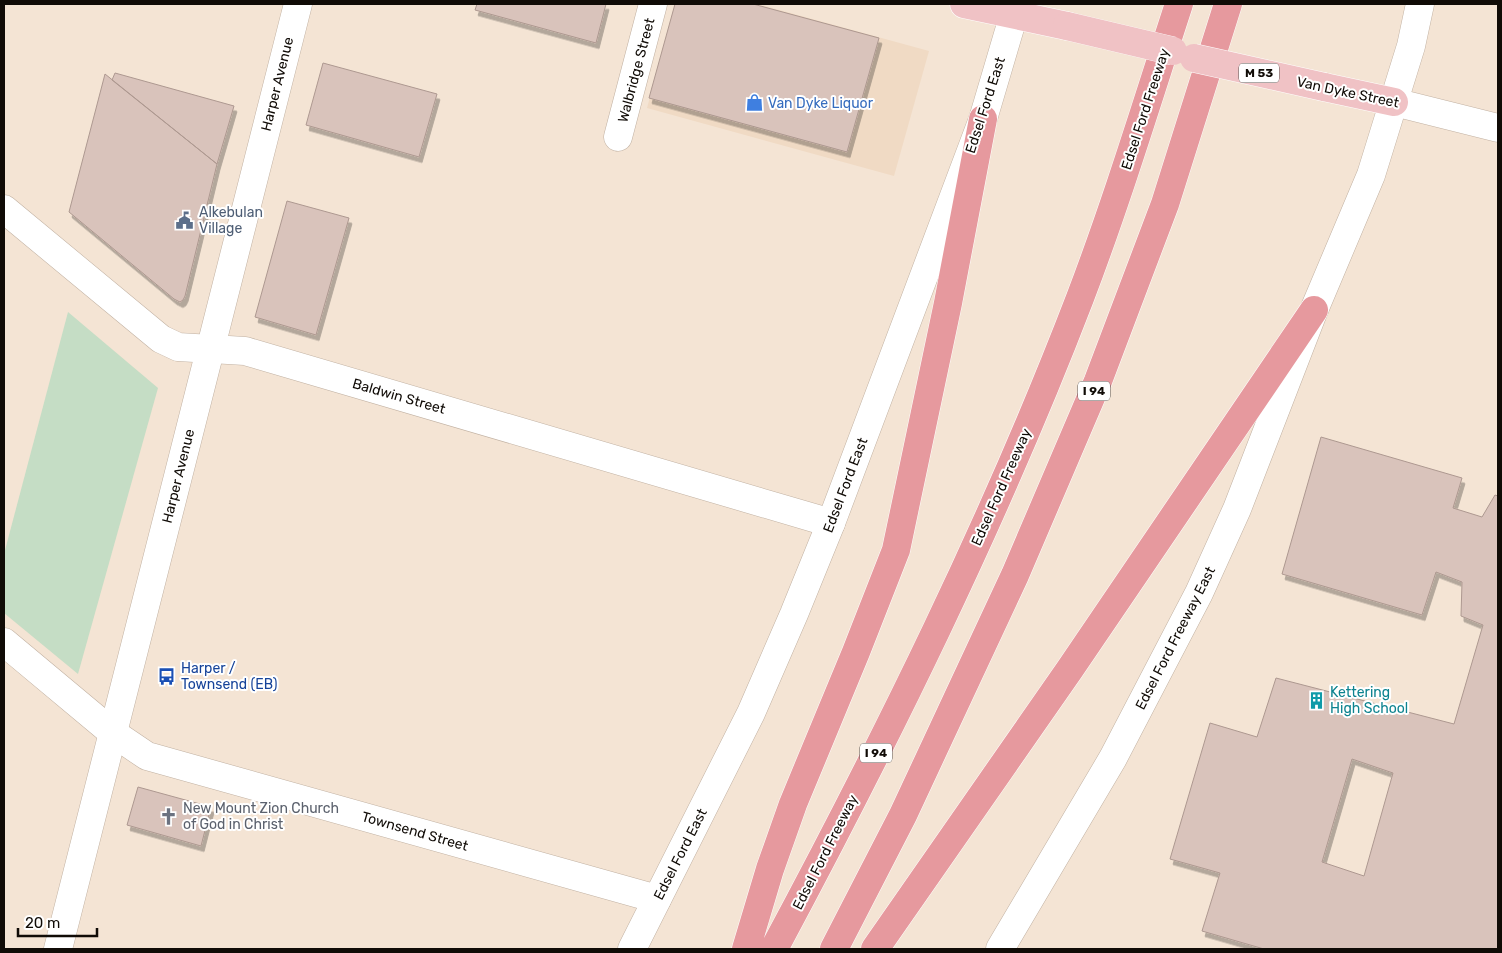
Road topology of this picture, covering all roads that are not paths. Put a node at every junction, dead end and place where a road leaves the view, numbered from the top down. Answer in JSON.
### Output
{"nodes":[{"id":1,"x":298,"y":4,"type":"edge"},
{"id":2,"x":653,"y":4,"type":"edge"},
{"id":3,"x":964,"y":4,"type":"edge"},
{"id":4,"x":1179,"y":4,"type":"edge"},
{"id":5,"x":1228,"y":4,"type":"edge"},
{"id":6,"x":1420,"y":4,"type":"edge"},
{"id":7,"x":1016,"y":9,"type":"edge"},
{"id":8,"x":1394,"y":102,"type":"junction"},
{"id":9,"x":983,"y":118,"type":"junction"},
{"id":10,"x":1498,"y":128,"type":"edge"},
{"id":11,"x":618,"y":137,"type":"dead end"},
{"id":12,"x":4,"y":209,"type":"edge"},
{"id":13,"x":1314,"y":310,"type":"junction"},
{"id":14,"x":210,"y":348,"type":"junction"},
{"id":15,"x":831,"y":523,"type":"junction"},
{"id":16,"x":4,"y":642,"type":"edge"},
{"id":17,"x":113,"y":733,"type":"junction"},
{"id":18,"x":657,"y":900,"type":"junction"},
{"id":19,"x":58,"y":949,"type":"edge"},
{"id":20,"x":632,"y":949,"type":"edge"},
{"id":21,"x":746,"y":949,"type":"edge"},
{"id":22,"x":774,"y":949,"type":"edge"},
{"id":23,"x":834,"y":949,"type":"edge"},
{"id":24,"x":875,"y":949,"type":"edge"},
{"id":25,"x":1000,"y":949,"type":"edge"}],
"edges":[{"from":1,"to":14,"type":"street","name":"Harper Avenue"},
{"from":2,"to":11,"type":"street","name":"Walbridge Street"},
{"from":3,"to":7,"type":"main road","name":"Van Dyke Street","number":"M 53"},
{"from":4,"to":22,"type":"highway","name":"Edsel Ford Freeway","number":"I 94"},
{"from":5,"to":23,"type":"highway","number":"I 94"},
{"from":6,"to":8,"type":"street","name":"Edsel Ford Freeway East"},
{"from":7,"to":8,"type":"main road","name":"Van Dyke Street","number":"M 53","bridge":true},
{"from":7,"to":9,"type":"street","name":"Edsel Ford East"},
{"from":8,"to":10,"type":"street","name":"Van Dyke Street","number":"M 53"},
{"from":8,"to":13,"type":"street","name":"Edsel Ford Freeway East"},
{"from":9,"to":15,"type":"street","name":"Edsel Ford East"},
{"from":9,"to":21,"type":"highway"},
{"from":12,"to":14,"type":"street","name":"Baldwin Street"},
{"from":13,"to":24,"type":"highway"},
{"from":13,"to":25,"type":"street","name":"Edsel Ford Freeway East"},
{"from":14,"to":15,"type":"street","name":"Baldwin Street"},
{"from":14,"to":17,"type":"street","name":"Harper Avenue"},
{"from":15,"to":18,"type":"street","name":"Edsel Ford East"},
{"from":16,"to":17,"type":"street","name":"Townsend Street"},
{"from":17,"to":18,"type":"street","name":"Townsend Street"},
{"from":17,"to":19,"type":"street","name":"Harper Avenue"},
{"from":18,"to":20,"type":"street","name":"Edsel Ford East"}]}
